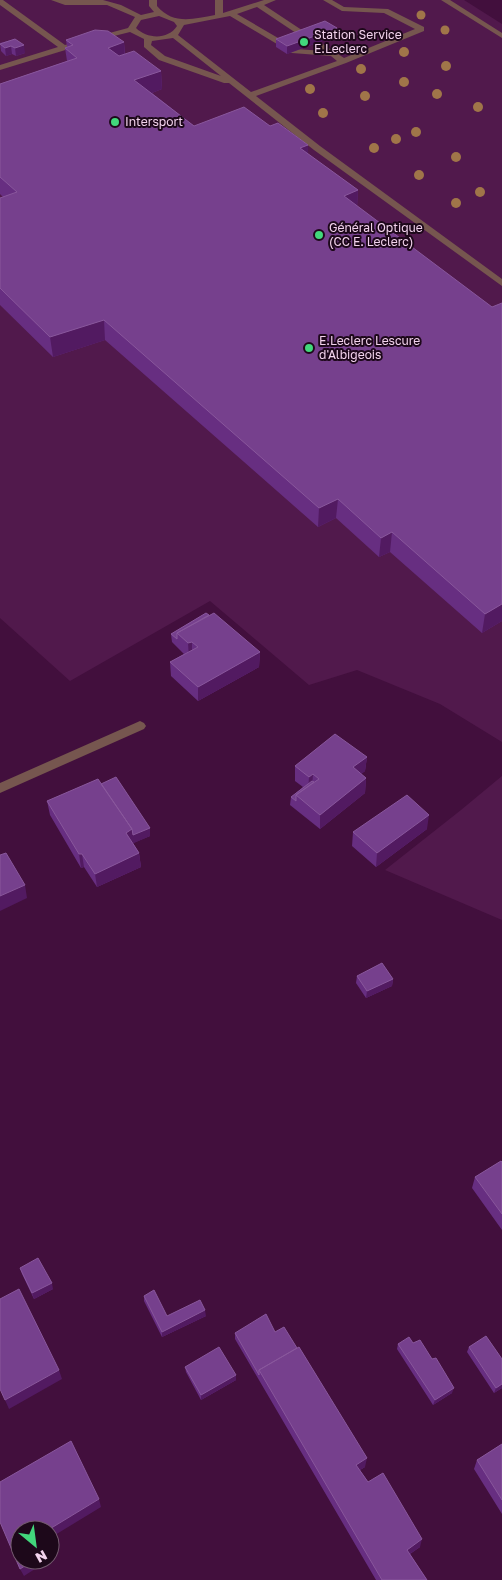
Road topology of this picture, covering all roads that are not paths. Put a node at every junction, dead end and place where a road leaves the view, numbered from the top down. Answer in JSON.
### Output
{"nodes":[{"id":1,"x":55,"y":0,"type":"edge"},
{"id":2,"x":153,"y":0,"type":"edge"},
{"id":3,"x":219,"y":0,"type":"edge"},
{"id":4,"x":272,"y":0,"type":"edge"},
{"id":5,"x":327,"y":0,"type":"edge"},
{"id":6,"x":444,"y":0,"type":"edge"},
{"id":7,"x":0,"y":1,"type":"edge"},
{"id":8,"x":259,"y":5,"type":"junction"},
{"id":9,"x":160,"y":14,"type":"junction"},
{"id":10,"x":232,"y":14,"type":"junction"},
{"id":11,"x":140,"y":17,"type":"junction"},
{"id":12,"x":219,"y":17,"type":"junction"},
{"id":13,"x":180,"y":23,"type":"junction"},
{"id":14,"x":286,"y":23,"type":"junction"},
{"id":15,"x":132,"y":29,"type":"junction"},
{"id":16,"x":310,"y":29,"type":"edge"},
{"id":17,"x":174,"y":35,"type":"junction"},
{"id":18,"x":502,"y":36,"type":"edge"},
{"id":19,"x":148,"y":38,"type":"junction"},
{"id":20,"x":328,"y":39,"type":"edge"},
{"id":21,"x":64,"y":48,"type":"junction"},
{"id":22,"x":331,"y":54,"type":"junction"},
{"id":23,"x":343,"y":61,"type":"junction"},
{"id":24,"x":0,"y":68,"type":"edge"},
{"id":25,"x":239,"y":85,"type":"junction"},
{"id":26,"x":251,"y":95,"type":"junction"},
{"id":27,"x":502,"y":283,"type":"edge"},
{"id":28,"x":140,"y":726,"type":"dead end"},
{"id":29,"x":0,"y":788,"type":"edge"}],
"edges":[{"from":1,"to":11,"type":"street"},
{"from":2,"to":9,"type":"street"},
{"from":3,"to":12,"type":"street"},
{"from":4,"to":8,"type":"street"},
{"from":5,"to":23,"type":"street"},
{"from":6,"to":18,"type":"street"},
{"from":7,"to":21,"type":"street"},
{"from":8,"to":10,"type":"street"},
{"from":8,"to":14,"type":"street"},
{"from":9,"to":11,"type":"street"},
{"from":9,"to":13,"type":"street"},
{"from":10,"to":12,"type":"street"},
{"from":10,"to":22,"type":"street"},
{"from":11,"to":15,"type":"street"},
{"from":12,"to":13,"type":"street"},
{"from":13,"to":17,"type":"street"},
{"from":14,"to":16,"type":"street"},
{"from":14,"to":22,"type":"street"},
{"from":15,"to":19,"type":"street"},
{"from":15,"to":21,"type":"street"},
{"from":17,"to":19,"type":"street"},
{"from":17,"to":25,"type":"street"},
{"from":19,"to":25,"type":"street"},
{"from":20,"to":22,"type":"street"},
{"from":21,"to":24,"type":"street"},
{"from":22,"to":23,"type":"street"},
{"from":23,"to":26,"type":"street"},
{"from":25,"to":26,"type":"street"},
{"from":26,"to":27,"type":"street"},
{"from":28,"to":29,"type":"street"}]}
